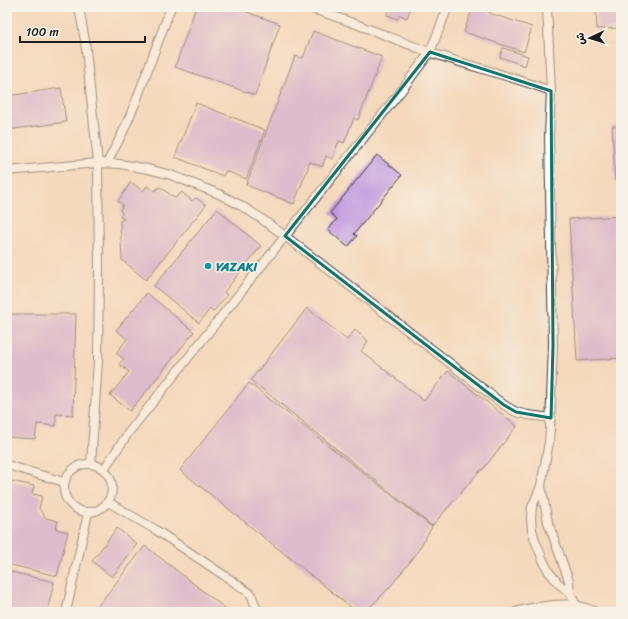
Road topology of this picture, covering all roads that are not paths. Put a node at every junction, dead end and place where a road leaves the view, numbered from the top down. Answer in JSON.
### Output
{"nodes":[{"id":1,"x":79,"y":7,"type":"edge"},
{"id":2,"x":170,"y":7,"type":"edge"},
{"id":3,"x":306,"y":7,"type":"edge"},
{"id":4,"x":448,"y":7,"type":"edge"},
{"id":5,"x":547,"y":7,"type":"edge"},
{"id":6,"x":316,"y":8,"type":"edge"},
{"id":7,"x":430,"y":52,"type":"junction"},
{"id":8,"x":551,"y":91,"type":"junction"},
{"id":9,"x":98,"y":163,"type":"junction"},
{"id":10,"x":107,"y":163,"type":"junction"},
{"id":11,"x":7,"y":171,"type":"edge"},
{"id":12,"x":285,"y":236,"type":"junction"},
{"id":13,"x":550,"y":418,"type":"junction"},
{"id":14,"x":91,"y":464,"type":"junction"},
{"id":15,"x":7,"y":465,"type":"edge"},
{"id":16,"x":104,"y":469,"type":"junction"},
{"id":17,"x":64,"y":482,"type":"junction"},
{"id":18,"x":541,"y":486,"type":"junction"},
{"id":19,"x":108,"y":502,"type":"junction"},
{"id":20,"x":88,"y":513,"type":"junction"},
{"id":21,"x":570,"y":594,"type":"junction"},
{"id":22,"x":576,"y":605,"type":"junction"},
{"id":23,"x":66,"y":612,"type":"edge"},
{"id":24,"x":255,"y":612,"type":"edge"},
{"id":25,"x":516,"y":612,"type":"edge"},
{"id":26,"x":597,"y":612,"type":"edge"}],
"edges":[{"from":1,"to":9,"type":"street"},
{"from":2,"to":10,"type":"street"},
{"from":3,"to":6,"type":"street"},
{"from":4,"to":7,"type":"street"},
{"from":5,"to":8,"type":"street"},
{"from":6,"to":7,"type":"street"},
{"from":7,"to":8,"type":"street"},
{"from":7,"to":12,"type":"street"},
{"from":8,"to":13,"type":"street"},
{"from":9,"to":10,"type":"street"},
{"from":9,"to":11,"type":"street"},
{"from":9,"to":14,"type":"street"},
{"from":10,"to":12,"type":"street"},
{"from":12,"to":13,"type":"street"},
{"from":12,"to":16,"type":"street"},
{"from":13,"to":18,"type":"street"},
{"from":14,"to":16,"type":"street"},
{"from":14,"to":17,"type":"street"},
{"from":15,"to":17,"type":"street"},
{"from":16,"to":19,"type":"street"},
{"from":17,"to":20,"type":"street"},
{"from":18,"to":21,"type":"street"},
{"from":18,"to":21,"type":"street"},
{"from":19,"to":20,"type":"street"},
{"from":19,"to":24,"type":"street"},
{"from":20,"to":23,"type":"street"},
{"from":21,"to":22,"type":"street"},
{"from":22,"to":25,"type":"street"},
{"from":22,"to":26,"type":"street"}]}
